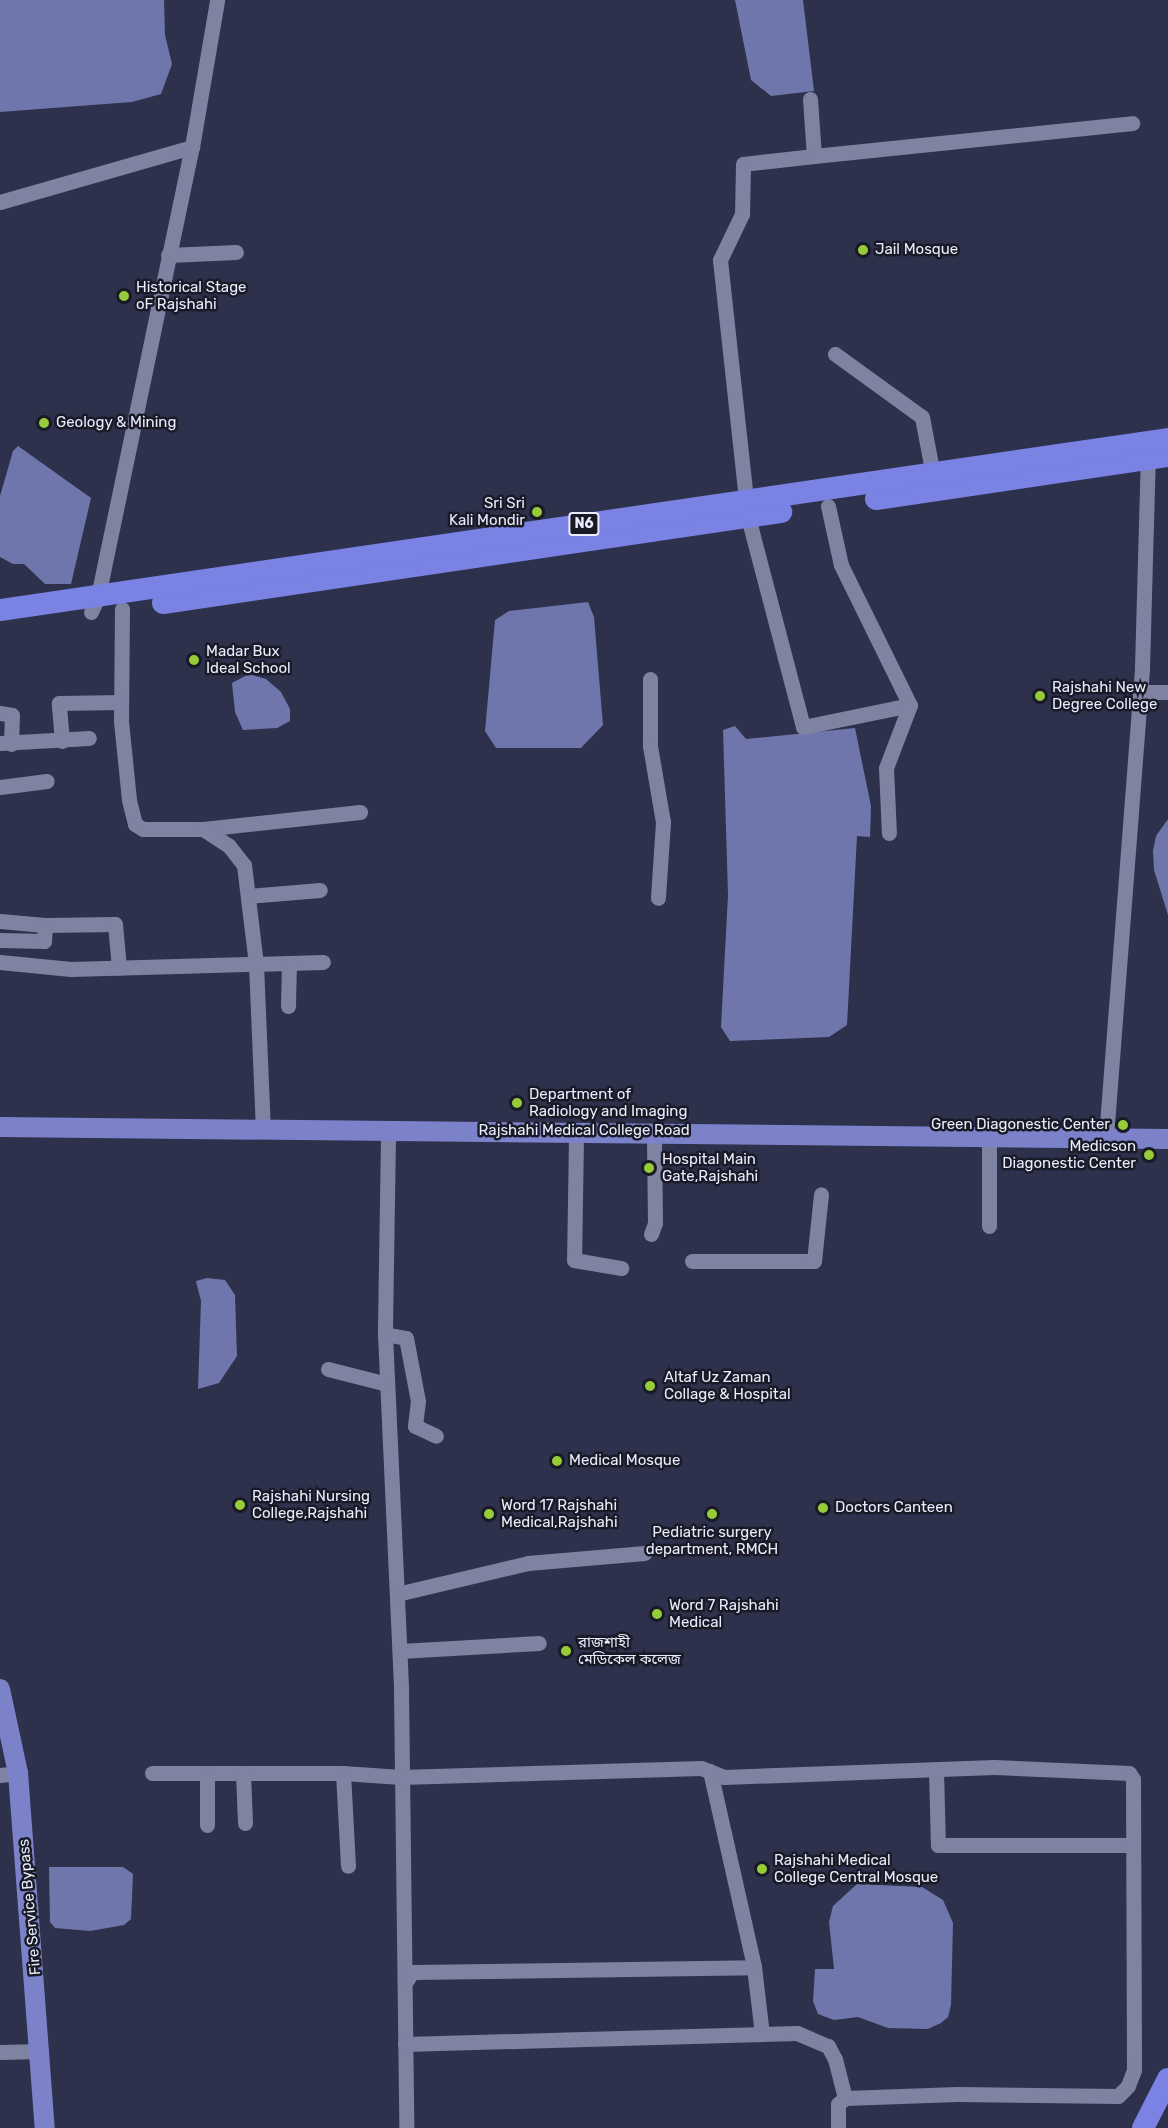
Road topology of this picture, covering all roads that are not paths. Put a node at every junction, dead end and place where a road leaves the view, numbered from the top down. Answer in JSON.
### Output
{"nodes":[{"id":1,"x":217,"y":0,"type":"edge"},
{"id":2,"x":810,"y":99,"type":"dead end"},
{"id":3,"x":1132,"y":123,"type":"dead end"},
{"id":4,"x":192,"y":147,"type":"junction"},
{"id":5,"x":814,"y":156,"type":"junction"},
{"id":6,"x":0,"y":202,"type":"edge"},
{"id":7,"x":236,"y":252,"type":"dead end"},
{"id":8,"x":168,"y":255,"type":"junction"},
{"id":9,"x":835,"y":354,"type":"dead end"},
{"id":10,"x":1168,"y":440,"type":"edge"},
{"id":11,"x":1155,"y":453,"type":"edge"},
{"id":12,"x":933,"y":475,"type":"junction"},
{"id":13,"x":828,"y":506,"type":"junction"},
{"id":14,"x":748,"y":509,"type":"junction"},
{"id":15,"x":95,"y":604,"type":"junction"},
{"id":16,"x":122,"y":609,"type":"junction"},
{"id":17,"x":0,"y":610,"type":"edge"},
{"id":18,"x":0,"y":623,"type":"edge"},
{"id":19,"x":650,"y":679,"type":"dead end"},
{"id":20,"x":1140,"y":692,"type":"junction"},
{"id":21,"x":1168,"y":692,"type":"edge"},
{"id":22,"x":121,"y":702,"type":"junction"},
{"id":23,"x":910,"y":705,"type":"junction"},
{"id":24,"x":0,"y":713,"type":"edge"},
{"id":25,"x":89,"y":738,"type":"dead end"},
{"id":26,"x":62,"y":741,"type":"junction"},
{"id":27,"x":5,"y":743,"type":"edge"},
{"id":28,"x":47,"y":781,"type":"dead end"},
{"id":29,"x":0,"y":787,"type":"edge"},
{"id":30,"x":360,"y":812,"type":"dead end"},
{"id":31,"x":203,"y":829,"type":"junction"},
{"id":32,"x":889,"y":833,"type":"dead end"},
{"id":33,"x":320,"y":890,"type":"dead end"},
{"id":34,"x":248,"y":896,"type":"junction"},
{"id":35,"x":658,"y":898,"type":"dead end"},
{"id":36,"x":0,"y":921,"type":"edge"},
{"id":37,"x":45,"y":926,"type":"junction"},
{"id":38,"x":0,"y":940,"type":"edge"},
{"id":39,"x":0,"y":962,"type":"edge"},
{"id":40,"x":323,"y":962,"type":"dead end"},
{"id":41,"x":289,"y":963,"type":"junction"},
{"id":42,"x":256,"y":964,"type":"junction"},
{"id":43,"x":119,"y":968,"type":"junction"},
{"id":44,"x":288,"y":1006,"type":"dead end"},
{"id":45,"x":0,"y":1127,"type":"edge"},
{"id":46,"x":263,"y":1130,"type":"junction"},
{"id":47,"x":0,"y":1135,"type":"edge"},
{"id":48,"x":388,"y":1137,"type":"junction"},
{"id":49,"x":576,"y":1137,"type":"junction"},
{"id":50,"x":1106,"y":1137,"type":"junction"},
{"id":51,"x":654,"y":1138,"type":"junction"},
{"id":52,"x":1168,"y":1139,"type":"edge"},
{"id":53,"x":989,"y":1142,"type":"junction"},
{"id":54,"x":1168,"y":1145,"type":"edge"},
{"id":55,"x":820,"y":1194,"type":"dead end"},
{"id":56,"x":989,"y":1226,"type":"dead end"},
{"id":57,"x":651,"y":1234,"type":"dead end"},
{"id":58,"x":692,"y":1261,"type":"dead end"},
{"id":59,"x":621,"y":1268,"type":"dead end"},
{"id":60,"x":385,"y":1334,"type":"junction"},
{"id":61,"x":328,"y":1369,"type":"dead end"},
{"id":62,"x":387,"y":1384,"type":"junction"},
{"id":63,"x":436,"y":1436,"type":"dead end"},
{"id":64,"x":645,"y":1553,"type":"dead end"},
{"id":65,"x":397,"y":1594,"type":"junction"},
{"id":66,"x":539,"y":1643,"type":"dead end"},
{"id":67,"x":400,"y":1651,"type":"junction"},
{"id":68,"x":0,"y":1689,"type":"edge"},
{"id":69,"x":4,"y":1712,"type":"edge"},
{"id":70,"x":936,"y":1770,"type":"junction"},
{"id":71,"x":710,"y":1772,"type":"junction"},
{"id":72,"x":152,"y":1773,"type":"dead end"},
{"id":73,"x":207,"y":1773,"type":"junction"},
{"id":74,"x":243,"y":1773,"type":"junction"},
{"id":75,"x":343,"y":1773,"type":"junction"},
{"id":76,"x":9,"y":1774,"type":"edge"},
{"id":77,"x":401,"y":1777,"type":"junction"},
{"id":78,"x":245,"y":1823,"type":"dead end"},
{"id":79,"x":207,"y":1825,"type":"dead end"},
{"id":80,"x":1133,"y":1845,"type":"junction"},
{"id":81,"x":348,"y":1866,"type":"dead end"},
{"id":82,"x":754,"y":1967,"type":"junction"},
{"id":83,"x":407,"y":1980,"type":"junction"},
{"id":84,"x":762,"y":2034,"type":"junction"},
{"id":85,"x":405,"y":2044,"type":"junction"},
{"id":86,"x":41,"y":2050,"type":"junction"},
{"id":87,"x":0,"y":2052,"type":"edge"},
{"id":88,"x":1168,"y":2079,"type":"edge"},
{"id":89,"x":844,"y":2098,"type":"junction"},
{"id":90,"x":1168,"y":2102,"type":"edge"},
{"id":91,"x":45,"y":2128,"type":"edge"},
{"id":92,"x":405,"y":2128,"type":"edge"},
{"id":93,"x":838,"y":2128,"type":"edge"},
{"id":94,"x":1143,"y":2128,"type":"edge"},
{"id":95,"x":1155,"y":2128,"type":"edge"}],
"edges":[{"from":1,"to":4,"type":"street"},
{"from":2,"to":5,"type":"street"},
{"from":3,"to":5,"type":"street"},
{"from":4,"to":6,"type":"street"},
{"from":4,"to":8,"type":"street"},
{"from":5,"to":14,"type":"street"},
{"from":7,"to":8,"type":"street"},
{"from":8,"to":15,"type":"street"},
{"from":9,"to":12,"type":"street"},
{"from":10,"to":11,"type":"highway","number":"N6"},
{"from":11,"to":12,"type":"highway","number":"N6"},
{"from":11,"to":13,"type":"highway","number":"N6"},
{"from":11,"to":20,"type":"street"},
{"from":12,"to":14,"type":"highway","number":"N6"},
{"from":13,"to":14,"type":"highway","number":"N6"},
{"from":13,"to":23,"type":"street"},
{"from":14,"to":15,"type":"highway","number":"N6"},
{"from":14,"to":16,"type":"highway","number":"N6"},
{"from":14,"to":23,"type":"street"},
{"from":15,"to":16,"type":"highway","number":"N6"},
{"from":15,"to":17,"type":"highway","number":"N6"},
{"from":15,"to":18,"type":"highway","number":"N6"},
{"from":16,"to":22,"type":"street"},
{"from":19,"to":35,"type":"street"},
{"from":20,"to":21,"type":"street"},
{"from":20,"to":50,"type":"street"},
{"from":22,"to":26,"type":"street"},
{"from":22,"to":31,"type":"street"},
{"from":23,"to":32,"type":"street"},
{"from":24,"to":27,"type":"street"},
{"from":25,"to":26,"type":"street"},
{"from":26,"to":27,"type":"street"},
{"from":28,"to":29,"type":"street"},
{"from":30,"to":31,"type":"street"},
{"from":31,"to":34,"type":"street"},
{"from":33,"to":34,"type":"street"},
{"from":34,"to":42,"type":"street"},
{"from":36,"to":37,"type":"street"},
{"from":37,"to":38,"type":"street"},
{"from":37,"to":43,"type":"street"},
{"from":39,"to":43,"type":"street"},
{"from":40,"to":41,"type":"street"},
{"from":41,"to":42,"type":"street"},
{"from":41,"to":44,"type":"street"},
{"from":42,"to":43,"type":"street"},
{"from":42,"to":46,"type":"street"},
{"from":45,"to":46,"type":"main road","name":"Rajshahi Medical College Road"},
{"from":46,"to":50,"type":"main road","name":"Rajshahi Medical College Road"},
{"from":47,"to":48,"type":"main road","name":"Rajshahi Medical College Road"},
{"from":48,"to":49,"type":"main road","name":"Rajshahi Medical College Road"},
{"from":48,"to":60,"type":"street"},
{"from":49,"to":51,"type":"main road","name":"Rajshahi Medical College Road"},
{"from":49,"to":59,"type":"street"},
{"from":50,"to":52,"type":"main road","name":"Rajshahi Medical College Road"},
{"from":51,"to":53,"type":"main road","name":"Rajshahi Medical College Road"},
{"from":51,"to":57,"type":"street"},
{"from":53,"to":54,"type":"main road","name":"Rajshahi Medical College Road"},
{"from":53,"to":56,"type":"street"},
{"from":55,"to":58,"type":"street"},
{"from":60,"to":62,"type":"street"},
{"from":60,"to":63,"type":"street"},
{"from":61,"to":62,"type":"street"},
{"from":62,"to":65,"type":"street"},
{"from":64,"to":65,"type":"street"},
{"from":65,"to":67,"type":"street"},
{"from":66,"to":67,"type":"street"},
{"from":67,"to":77,"type":"street"},
{"from":68,"to":69,"type":"main road","name":"Fire Service Bypass"},
{"from":69,"to":76,"type":"main road","name":"Fire Service Bypass"},
{"from":70,"to":71,"type":"street"},
{"from":70,"to":80,"type":"street"},
{"from":70,"to":80,"type":"street"},
{"from":71,"to":77,"type":"street"},
{"from":71,"to":82,"type":"street"},
{"from":72,"to":73,"type":"street"},
{"from":73,"to":74,"type":"street"},
{"from":73,"to":79,"type":"street"},
{"from":74,"to":75,"type":"street"},
{"from":74,"to":78,"type":"street"},
{"from":75,"to":77,"type":"street"},
{"from":75,"to":81,"type":"street"},
{"from":76,"to":86,"type":"main road","name":"Fire Service Bypass"},
{"from":77,"to":83,"type":"street"},
{"from":80,"to":89,"type":"street"},
{"from":82,"to":83,"type":"street"},
{"from":82,"to":84,"type":"street"},
{"from":83,"to":85,"type":"street"},
{"from":84,"to":85,"type":"street"},
{"from":84,"to":89,"type":"street"},
{"from":85,"to":92,"type":"street"},
{"from":86,"to":87,"type":"street"},
{"from":86,"to":91,"type":"main road","name":"Fire Service Bypass"},
{"from":88,"to":94,"type":"highway"},
{"from":89,"to":93,"type":"street"},
{"from":90,"to":95,"type":"highway"}]}
